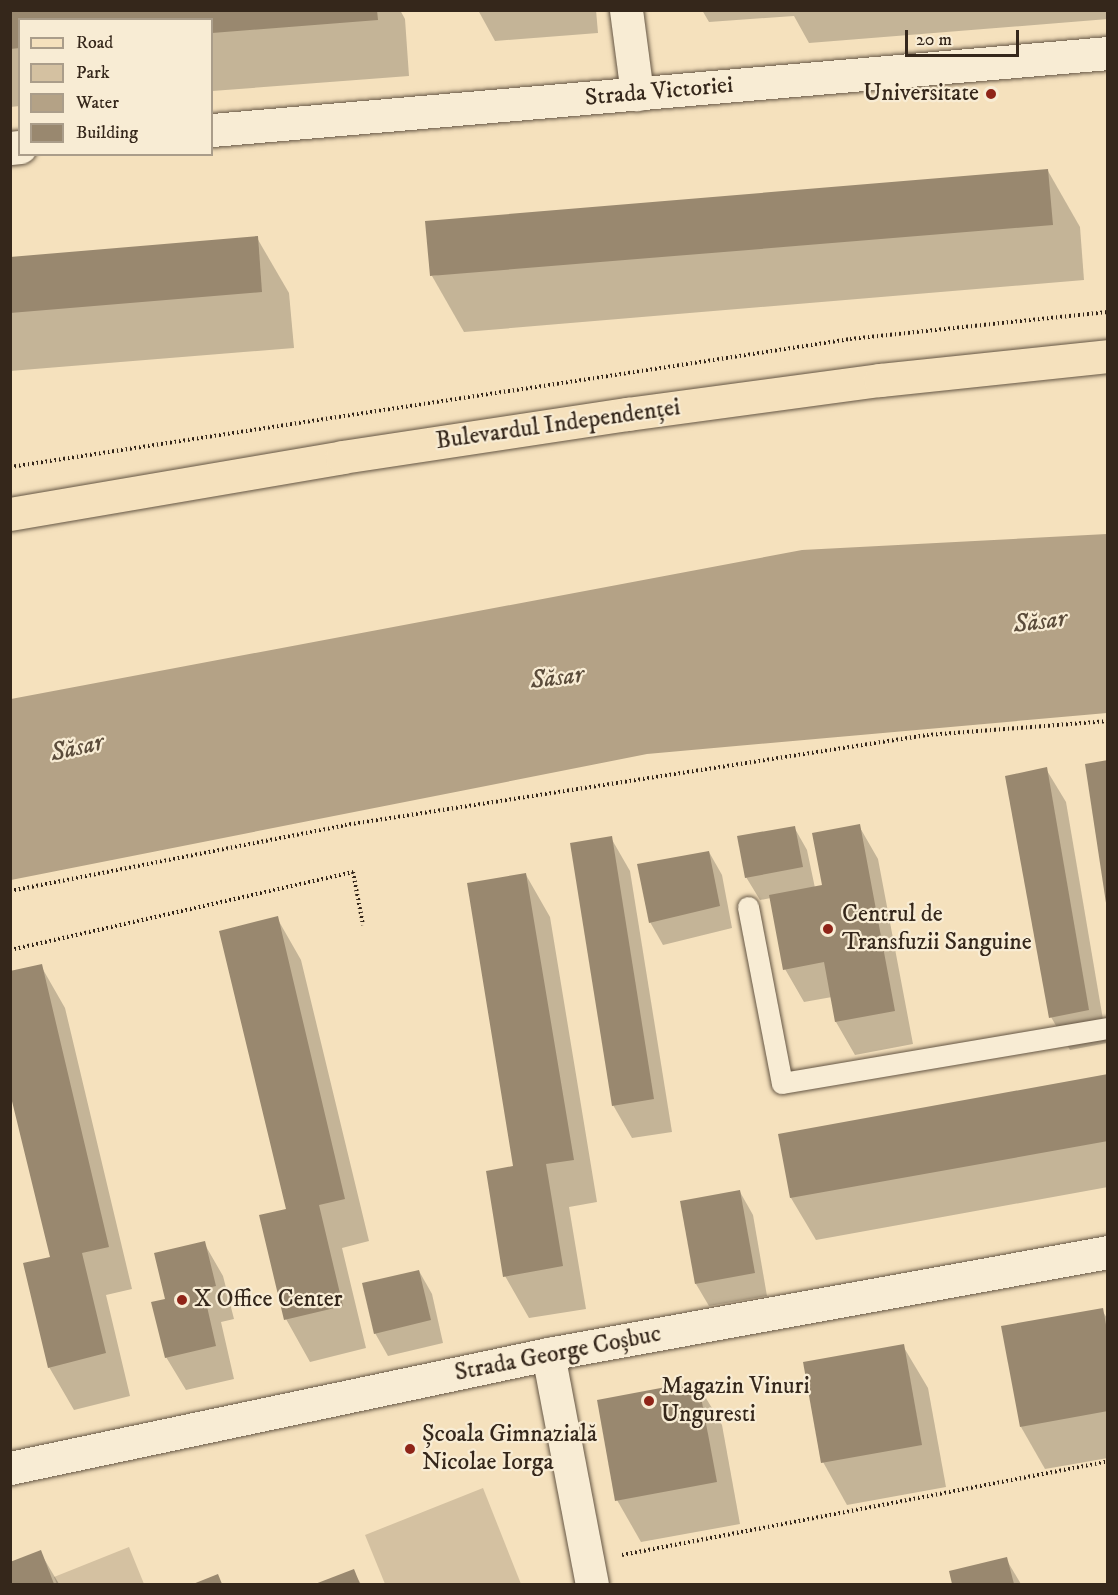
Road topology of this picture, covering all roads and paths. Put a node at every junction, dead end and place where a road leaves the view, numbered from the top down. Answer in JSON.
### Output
{"nodes":[{"id":1,"x":626,"y":10,"type":"edge"},
{"id":2,"x":1107,"y":53,"type":"edge"},
{"id":3,"x":637,"y":94,"type":"junction"},
{"id":4,"x":213,"y":130,"type":"edge"},
{"id":5,"x":1107,"y":312,"type":"edge"},
{"id":6,"x":1107,"y":356,"type":"edge"},
{"id":7,"x":10,"y":467,"type":"edge"},
{"id":8,"x":10,"y":514,"type":"edge"},
{"id":9,"x":1107,"y":721,"type":"edge"},
{"id":10,"x":10,"y":891,"type":"edge"},
{"id":11,"x":748,"y":908,"type":"dead end"},
{"id":12,"x":363,"y":925,"type":"dead end"},
{"id":13,"x":10,"y":950,"type":"edge"},
{"id":14,"x":1107,"y":1028,"type":"edge"},
{"id":15,"x":1107,"y":1252,"type":"edge"},
{"id":16,"x":548,"y":1354,"type":"junction"},
{"id":17,"x":1107,"y":1461,"type":"edge"},
{"id":18,"x":10,"y":1468,"type":"edge"},
{"id":19,"x":590,"y":1573,"type":"edge"}],
"edges":[{"from":1,"to":3,"type":"street"},
{"from":2,"to":3,"type":"street","name":"Strada Victoriei"},
{"from":3,"to":4,"type":"street","name":"Strada Victoriei"},
{"from":5,"to":7,"type":"path"},
{"from":6,"to":8,"type":"main road","name":"Bulevardul Independenței"},
{"from":9,"to":10,"type":"path"},
{"from":11,"to":14,"type":"lane"},
{"from":12,"to":13,"type":"path"},
{"from":15,"to":16,"type":"street","name":"Strada George Coșbuc"},
{"from":16,"to":18,"type":"street","name":"Strada George Coșbuc"},
{"from":16,"to":19,"type":"street"},
{"from":17,"to":19,"type":"path"}]}
